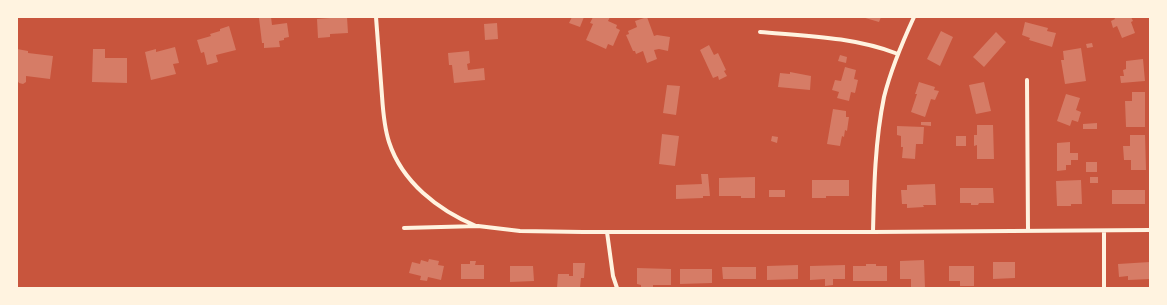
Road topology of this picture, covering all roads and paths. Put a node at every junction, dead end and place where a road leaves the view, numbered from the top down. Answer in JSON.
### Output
{"nodes":[{"id":1,"x":376,"y":17,"type":"edge"},
{"id":2,"x":914,"y":17,"type":"edge"},
{"id":3,"x":760,"y":32,"type":"dead end"},
{"id":4,"x":898,"y":54,"type":"junction"},
{"id":5,"x":1027,"y":80,"type":"dead end"},
{"id":6,"x":478,"y":226,"type":"junction"},
{"id":7,"x":404,"y":228,"type":"dead end"},
{"id":8,"x":1150,"y":230,"type":"edge"},
{"id":9,"x":1028,"y":231,"type":"junction"},
{"id":10,"x":1104,"y":231,"type":"junction"},
{"id":11,"x":607,"y":232,"type":"junction"},
{"id":12,"x":873,"y":232,"type":"junction"},
{"id":13,"x":617,"y":288,"type":"edge"},
{"id":14,"x":1104,"y":288,"type":"edge"}],
"edges":[{"from":1,"to":6,"type":"street"},
{"from":2,"to":4,"type":"street"},
{"from":3,"to":4,"type":"street"},
{"from":4,"to":12,"type":"street"},
{"from":5,"to":9,"type":"street"},
{"from":6,"to":7,"type":"street"},
{"from":6,"to":11,"type":"street"},
{"from":8,"to":10,"type":"street"},
{"from":9,"to":10,"type":"street"},
{"from":9,"to":12,"type":"street"},
{"from":10,"to":14,"type":"street"},
{"from":11,"to":12,"type":"street"},
{"from":11,"to":13,"type":"street"}]}
